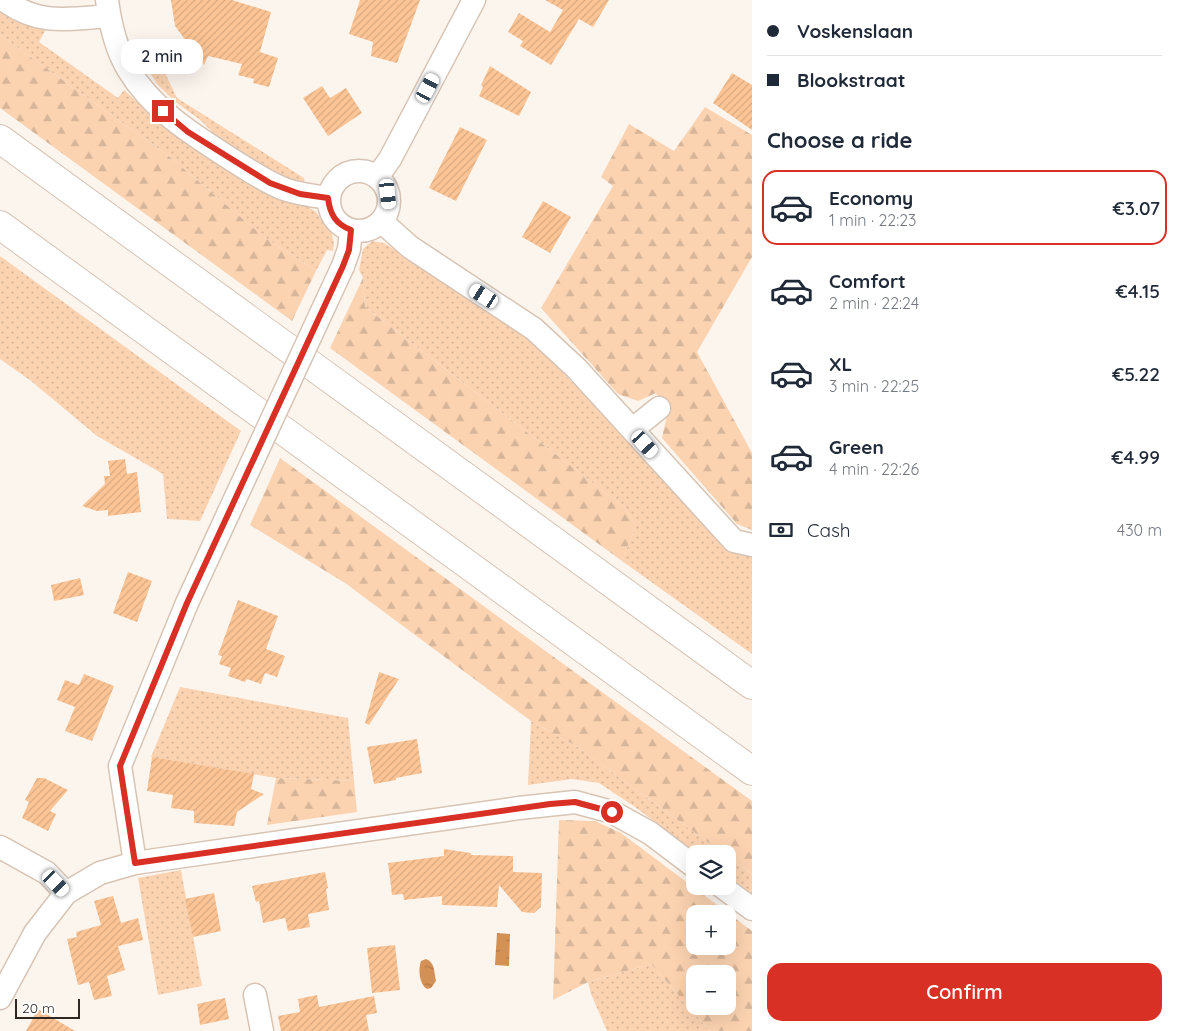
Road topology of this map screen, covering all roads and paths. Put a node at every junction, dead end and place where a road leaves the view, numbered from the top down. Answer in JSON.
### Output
{"nodes":[{"id":1,"x":4,"y":0,"type":"edge"},
{"id":2,"x":474,"y":0,"type":"edge"},
{"id":3,"x":108,"y":8,"type":"edge"},
{"id":4,"x":0,"y":140,"type":"edge"},
{"id":5,"x":377,"y":177,"type":"junction"},
{"id":6,"x":328,"y":198,"type":"junction"},
{"id":7,"x":381,"y":221,"type":"junction"},
{"id":8,"x":0,"y":225,"type":"edge"},
{"id":9,"x":351,"y":230,"type":"junction"},
{"id":10,"x":659,"y":408,"type":"dead end"},
{"id":11,"x":633,"y":429,"type":"junction"},
{"id":12,"x":752,"y":545,"type":"edge"},
{"id":13,"x":752,"y":685,"type":"edge"},
{"id":14,"x":752,"y":771,"type":"edge"},
{"id":15,"x":0,"y":847,"type":"edge"},
{"id":16,"x":686,"y":860,"type":"edge"},
{"id":17,"x":135,"y":863,"type":"junction"},
{"id":18,"x":66,"y":893,"type":"junction"},
{"id":19,"x":733,"y":895,"type":"edge"},
{"id":20,"x":752,"y":910,"type":"edge"},
{"id":21,"x":255,"y":995,"type":"dead end"},
{"id":22,"x":0,"y":998,"type":"edge"},
{"id":23,"x":262,"y":1031,"type":"edge"}],
"edges":[{"from":1,"to":3,"type":"street"},
{"from":2,"to":5,"type":"street"},
{"from":3,"to":6,"type":"street"},
{"from":4,"to":13,"type":"highway"},
{"from":5,"to":6,"type":"street"},
{"from":5,"to":7,"type":"street"},
{"from":6,"to":9,"type":"street"},
{"from":7,"to":9,"type":"street"},
{"from":7,"to":11,"type":"street"},
{"from":8,"to":14,"type":"highway"},
{"from":9,"to":17,"type":"street","bridge":true},
{"from":10,"to":11,"type":"street"},
{"from":11,"to":12,"type":"street"},
{"from":15,"to":18,"type":"street"},
{"from":16,"to":17,"type":"street"},
{"from":17,"to":18,"type":"street"},
{"from":18,"to":22,"type":"street"},
{"from":19,"to":20,"type":"street"},
{"from":21,"to":23,"type":"street"}]}
